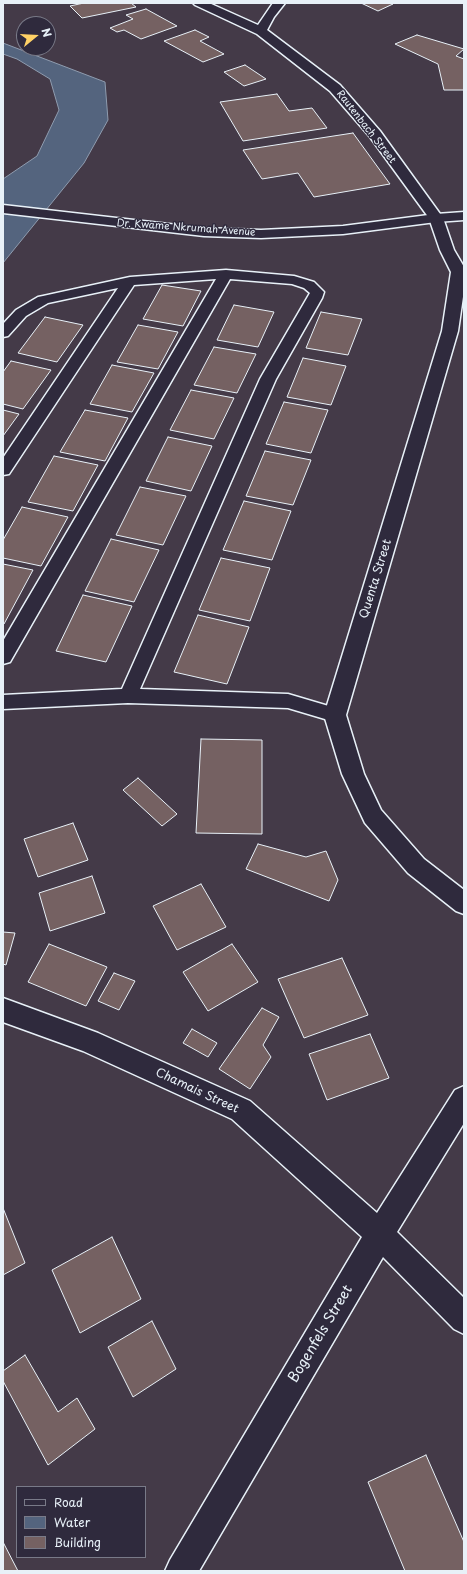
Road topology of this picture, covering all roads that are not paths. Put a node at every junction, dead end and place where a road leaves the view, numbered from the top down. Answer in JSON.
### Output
{"nodes":[{"id":1,"x":199,"y":3,"type":"edge"},
{"id":2,"x":279,"y":3,"type":"edge"},
{"id":3,"x":261,"y":31,"type":"junction"},
{"id":4,"x":3,"y":210,"type":"edge"},
{"id":5,"x":464,"y":216,"type":"edge"},
{"id":6,"x":436,"y":218,"type":"junction"},
{"id":7,"x":226,"y":274,"type":"junction"},
{"id":8,"x":130,"y":281,"type":"junction"},
{"id":9,"x":3,"y":333,"type":"edge"},
{"id":10,"x":3,"y":470,"type":"edge"},
{"id":11,"x":3,"y":657,"type":"edge"},
{"id":12,"x":128,"y":696,"type":"junction"},
{"id":13,"x":3,"y":702,"type":"edge"},
{"id":14,"x":335,"y":715,"type":"junction"},
{"id":15,"x":464,"y":904,"type":"edge"},
{"id":16,"x":3,"y":1010,"type":"edge"},
{"id":17,"x":464,"y":1099,"type":"edge"},
{"id":18,"x":380,"y":1234,"type":"junction"},
{"id":19,"x":464,"y":1319,"type":"edge"},
{"id":20,"x":181,"y":1571,"type":"edge"}],
"edges":[{"from":1,"to":3,"type":"street","name":"Rautenbach Street"},
{"from":2,"to":3,"type":"street"},
{"from":3,"to":6,"type":"street","name":"Rautenbach Street"},
{"from":4,"to":6,"type":"street","name":"Dr. Kwame Nkrumah Avenue"},
{"from":5,"to":6,"type":"street","name":"Dr. Kwame Nkrumah Avenue"},
{"from":6,"to":14,"type":"street","name":"Quenta Street"},
{"from":7,"to":8,"type":"lane"},
{"from":7,"to":11,"type":"lane"},
{"from":7,"to":12,"type":"lane"},
{"from":8,"to":9,"type":"lane"},
{"from":8,"to":10,"type":"lane"},
{"from":12,"to":13,"type":"lane"},
{"from":12,"to":14,"type":"lane"},
{"from":14,"to":15,"type":"street"},
{"from":16,"to":18,"type":"street","name":"Chamais Street"},
{"from":17,"to":18,"type":"street","name":"Bogenfels Street"},
{"from":18,"to":19,"type":"street","name":"Chamais Street"},
{"from":18,"to":20,"type":"street","name":"Bogenfels Street"}]}
